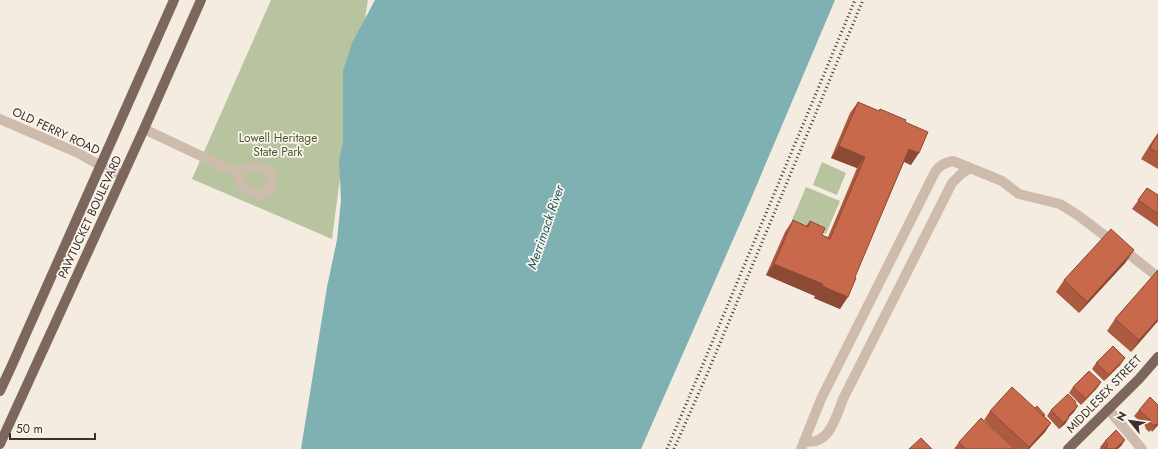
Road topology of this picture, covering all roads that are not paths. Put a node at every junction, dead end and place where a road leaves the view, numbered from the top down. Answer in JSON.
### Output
{"nodes":[{"id":1,"x":174,"y":0,"type":"edge"},
{"id":2,"x":201,"y":0,"type":"edge"},
{"id":3,"x":0,"y":119,"type":"edge"},
{"id":4,"x":144,"y":129,"type":"junction"},
{"id":5,"x":101,"y":166,"type":"junction"},
{"id":6,"x":970,"y":168,"type":"junction"},
{"id":7,"x":236,"y":173,"type":"dead end"},
{"id":8,"x":123,"y":176,"type":"junction"},
{"id":9,"x":1158,"y":277,"type":"edge"},
{"id":10,"x":1158,"y":357,"type":"edge"},
{"id":11,"x":0,"y":391,"type":"edge"},
{"id":12,"x":1108,"y":409,"type":"junction"},
{"id":13,"x":0,"y":444,"type":"edge"},
{"id":14,"x":802,"y":445,"type":"edge"},
{"id":15,"x":1068,"y":449,"type":"edge"},
{"id":16,"x":1142,"y":449,"type":"edge"}],
"edges":[{"from":1,"to":5,"type":"main road","name":"PAWTUCKET BOULEVARD"},
{"from":2,"to":4,"type":"main road","name":"PAWTUCKET BOULEVARD"},
{"from":3,"to":5,"type":"street","name":"OLD FERRY ROAD"},
{"from":4,"to":7,"type":"street"},
{"from":4,"to":8,"type":"main road","name":"PAWTUCKET BOULEVARD"},
{"from":5,"to":8,"type":"street","name":"OLD FERRY ROAD"},
{"from":5,"to":11,"type":"main road","name":"PAWTUCKET BOULEVARD"},
{"from":6,"to":9,"type":"street"},
{"from":6,"to":14,"type":"street"},
{"from":6,"to":14,"type":"street"},
{"from":8,"to":13,"type":"main road","name":"PAWTUCKET BOULEVARD"},
{"from":10,"to":12,"type":"main road","name":"MIDDLESEX STREET"},
{"from":12,"to":15,"type":"main road","name":"MIDDLESEX STREET"},
{"from":12,"to":16,"type":"street"}]}
